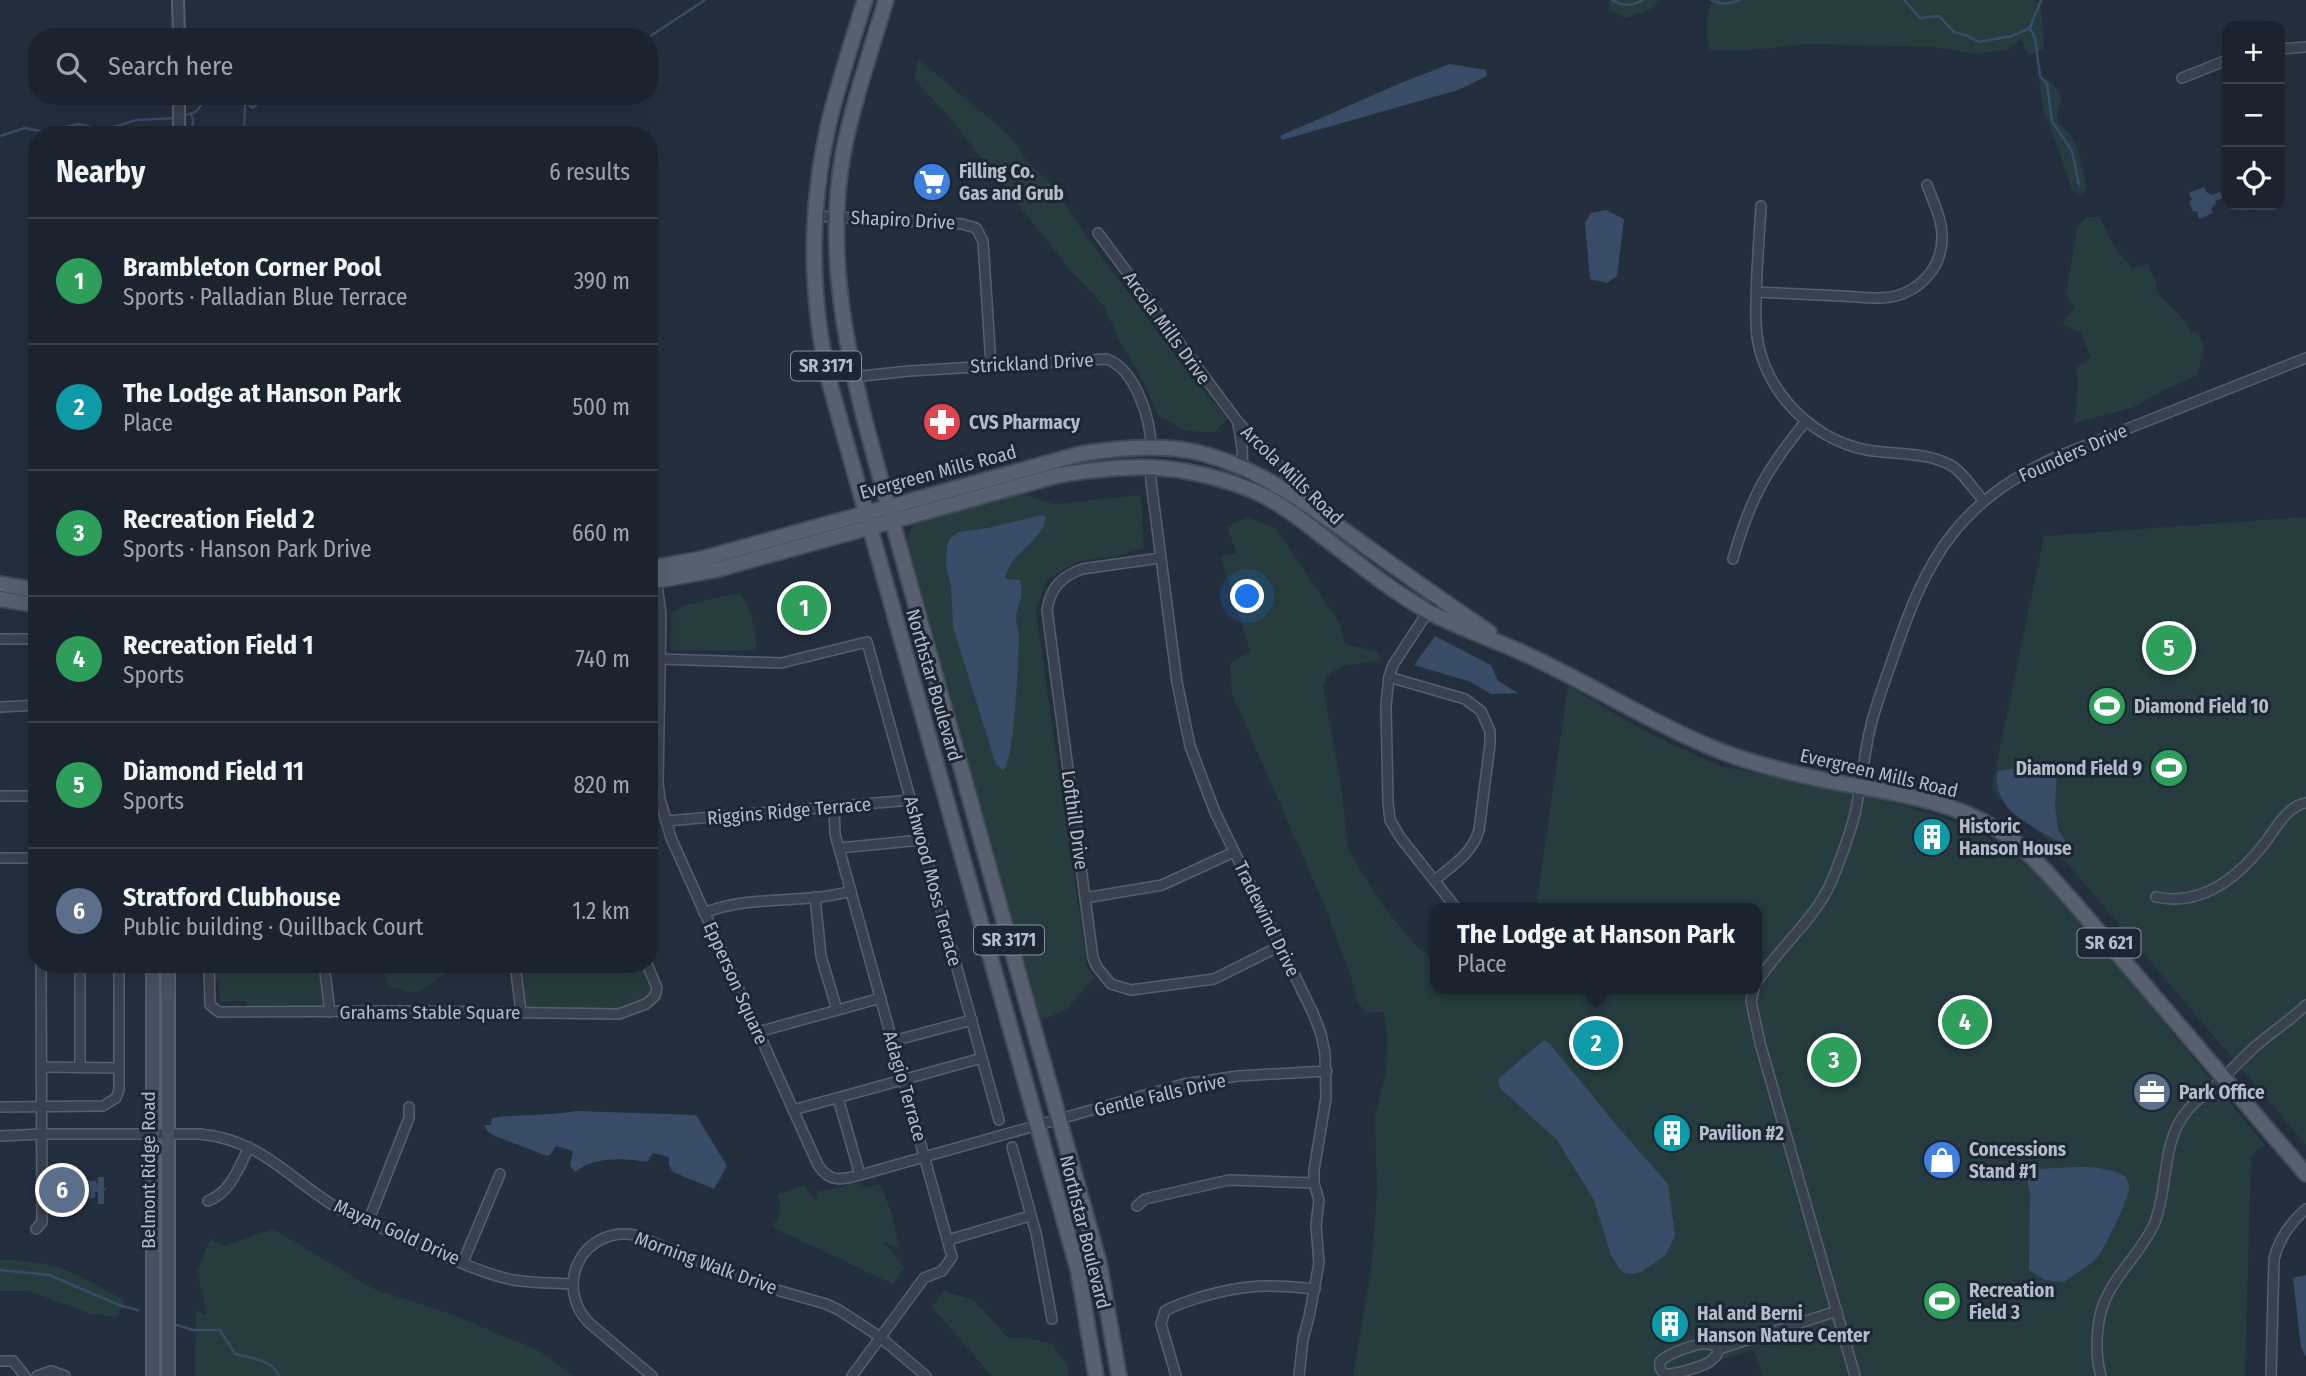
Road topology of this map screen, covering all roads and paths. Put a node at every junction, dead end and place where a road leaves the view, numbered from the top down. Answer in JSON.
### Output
{"nodes":[{"id":1,"x":178,"y":0,"type":"edge"},
{"id":2,"x":865,"y":0,"type":"edge"},
{"id":3,"x":886,"y":0,"type":"edge"},
{"id":4,"x":179,"y":28,"type":"edge"},
{"id":5,"x":2306,"y":47,"type":"edge"},
{"id":6,"x":2285,"y":49,"type":"edge"},
{"id":7,"x":2222,"y":62,"type":"edge"},
{"id":8,"x":2182,"y":78,"type":"dead end"},
{"id":9,"x":179,"y":105,"type":"edge"},
{"id":10,"x":179,"y":126,"type":"edge"},
{"id":11,"x":1927,"y":185,"type":"dead end"},
{"id":12,"x":1761,"y":206,"type":"dead end"},
{"id":13,"x":816,"y":216,"type":"junction"},
{"id":14,"x":837,"y":216,"type":"junction"},
{"id":15,"x":1098,"y":233,"type":"dead end"},
{"id":16,"x":1757,"y":292,"type":"junction"},
{"id":17,"x":2306,"y":358,"type":"edge"},
{"id":18,"x":991,"y":365,"type":"junction"},
{"id":19,"x":853,"y":377,"type":"junction"},
{"id":20,"x":1806,"y":421,"type":"junction"},
{"id":21,"x":1238,"y":422,"type":"junction"},
{"id":22,"x":1151,"y":447,"type":"junction"},
{"id":23,"x":1221,"y":460,"type":"junction"},
{"id":24,"x":1151,"y":465,"type":"junction"},
{"id":25,"x":1243,"y":470,"type":"junction"},
{"id":26,"x":1059,"y":475,"type":"junction"},
{"id":27,"x":1254,"y":490,"type":"junction"},
{"id":28,"x":1983,"y":500,"type":"junction"},
{"id":29,"x":890,"y":513,"type":"junction"},
{"id":30,"x":868,"y":519,"type":"junction"},
{"id":31,"x":1370,"y":548,"type":"junction"},
{"id":32,"x":1160,"y":558,"type":"junction"},
{"id":33,"x":1733,"y":559,"type":"dead end"},
{"id":34,"x":658,"y":574,"type":"edge"},
{"id":35,"x":0,"y":584,"type":"edge"},
{"id":36,"x":28,"y":589,"type":"edge"},
{"id":37,"x":1437,"y":598,"type":"junction"},
{"id":38,"x":0,"y":599,"type":"edge"},
{"id":39,"x":658,"y":599,"type":"edge"},
{"id":40,"x":28,"y":603,"type":"edge"},
{"id":41,"x":1428,"y":611,"type":"junction"},
{"id":42,"x":0,"y":639,"type":"edge"},
{"id":43,"x":28,"y":639,"type":"edge"},
{"id":44,"x":1520,"y":651,"type":"junction"},
{"id":45,"x":661,"y":659,"type":"junction"},
{"id":46,"x":1389,"y":677,"type":"junction"},
{"id":47,"x":28,"y":705,"type":"edge"},
{"id":48,"x":0,"y":707,"type":"edge"},
{"id":49,"x":1860,"y":786,"type":"junction"},
{"id":50,"x":0,"y":796,"type":"edge"},
{"id":51,"x":28,"y":796,"type":"edge"},
{"id":52,"x":911,"y":800,"type":"junction"},
{"id":53,"x":2306,"y":803,"type":"edge"},
{"id":54,"x":834,"y":808,"type":"junction"},
{"id":55,"x":666,"y":821,"type":"junction"},
{"id":56,"x":922,"y":840,"type":"junction"},
{"id":57,"x":839,"y":848,"type":"junction"},
{"id":58,"x":1234,"y":852,"type":"junction"},
{"id":59,"x":0,"y":858,"type":"edge"},
{"id":60,"x":28,"y":858,"type":"edge"},
{"id":61,"x":1435,"y":880,"type":"junction"},
{"id":62,"x":851,"y":891,"type":"junction"},
{"id":63,"x":815,"y":897,"type":"junction"},
{"id":64,"x":2155,"y":897,"type":"dead end"},
{"id":65,"x":1086,"y":898,"type":"junction"},
{"id":66,"x":1452,"y":903,"type":"edge"},
{"id":67,"x":704,"y":913,"type":"junction"},
{"id":68,"x":1280,"y":946,"type":"junction"},
{"id":69,"x":41,"y":973,"type":"edge"},
{"id":70,"x":80,"y":973,"type":"edge"},
{"id":71,"x":119,"y":973,"type":"edge"},
{"id":72,"x":153,"y":973,"type":"edge"},
{"id":73,"x":168,"y":973,"type":"edge"},
{"id":74,"x":209,"y":973,"type":"edge"},
{"id":75,"x":325,"y":973,"type":"edge"},
{"id":76,"x":516,"y":973,"type":"edge"},
{"id":77,"x":650,"y":973,"type":"edge"},
{"id":78,"x":1762,"y":976,"type":"edge"},
{"id":79,"x":1753,"y":994,"type":"edge"},
{"id":80,"x":880,"y":998,"type":"junction"},
{"id":81,"x":2306,"y":1005,"type":"edge"},
{"id":82,"x":837,"y":1010,"type":"junction"},
{"id":83,"x":330,"y":1012,"type":"junction"},
{"id":84,"x":521,"y":1012,"type":"junction"},
{"id":85,"x":972,"y":1020,"type":"junction"},
{"id":86,"x":758,"y":1032,"type":"junction"},
{"id":87,"x":893,"y":1041,"type":"junction"},
{"id":88,"x":982,"y":1058,"type":"junction"},
{"id":89,"x":42,"y":1068,"type":"junction"},
{"id":90,"x":80,"y":1068,"type":"junction"},
{"id":91,"x":119,"y":1068,"type":"junction"},
{"id":92,"x":1327,"y":1071,"type":"junction"},
{"id":93,"x":2222,"y":1078,"type":"junction"},
{"id":94,"x":904,"y":1079,"type":"junction"},
{"id":95,"x":838,"y":1098,"type":"junction"},
{"id":96,"x":0,"y":1107,"type":"edge"},
{"id":97,"x":42,"y":1107,"type":"junction"},
{"id":98,"x":409,"y":1107,"type":"dead end"},
{"id":99,"x":793,"y":1110,"type":"junction"},
{"id":100,"x":999,"y":1120,"type":"dead end"},
{"id":101,"x":1059,"y":1120,"type":"junction"},
{"id":102,"x":1036,"y":1126,"type":"junction"},
{"id":103,"x":42,"y":1134,"type":"junction"},
{"id":104,"x":161,"y":1134,"type":"junction"},
{"id":105,"x":0,"y":1136,"type":"edge"},
{"id":106,"x":250,"y":1147,"type":"junction"},
{"id":107,"x":1012,"y":1147,"type":"dead end"},
{"id":108,"x":925,"y":1156,"type":"junction"},
{"id":109,"x":500,"y":1174,"type":"dead end"},
{"id":110,"x":2306,"y":1174,"type":"edge"},
{"id":111,"x":860,"y":1175,"type":"junction"},
{"id":112,"x":1314,"y":1183,"type":"junction"},
{"id":113,"x":208,"y":1201,"type":"dead end"},
{"id":114,"x":1137,"y":1206,"type":"dead end"},
{"id":115,"x":2306,"y":1209,"type":"edge"},
{"id":116,"x":1030,"y":1216,"type":"junction"},
{"id":117,"x":368,"y":1222,"type":"junction"},
{"id":118,"x":36,"y":1229,"type":"dead end"},
{"id":119,"x":948,"y":1240,"type":"junction"},
{"id":120,"x":463,"y":1262,"type":"junction"},
{"id":121,"x":571,"y":1284,"type":"junction"},
{"id":122,"x":1315,"y":1289,"type":"junction"},
{"id":123,"x":1837,"y":1311,"type":"junction"},
{"id":124,"x":1052,"y":1319,"type":"dead end"},
{"id":125,"x":880,"y":1338,"type":"junction"},
{"id":126,"x":1719,"y":1349,"type":"junction"},
{"id":127,"x":0,"y":1361,"type":"edge"},
{"id":128,"x":25,"y":1376,"type":"edge"},
{"id":129,"x":37,"y":1376,"type":"edge"},
{"id":130,"x":65,"y":1376,"type":"edge"},
{"id":131,"x":153,"y":1376,"type":"edge"},
{"id":132,"x":168,"y":1376,"type":"edge"},
{"id":133,"x":652,"y":1376,"type":"edge"},
{"id":134,"x":852,"y":1376,"type":"edge"},
{"id":135,"x":926,"y":1376,"type":"edge"},
{"id":136,"x":1096,"y":1376,"type":"edge"},
{"id":137,"x":1119,"y":1376,"type":"edge"},
{"id":138,"x":1176,"y":1376,"type":"edge"},
{"id":139,"x":1299,"y":1376,"type":"edge"},
{"id":140,"x":1856,"y":1376,"type":"edge"},
{"id":141,"x":2101,"y":1376,"type":"edge"},
{"id":142,"x":2271,"y":1376,"type":"edge"}],
"edges":[{"from":1,"to":4,"type":"street"},
{"from":2,"to":13,"type":"main road","name":"Northstar Boulevard","number":"SR 3171"},
{"from":3,"to":14,"type":"main road","name":"Northstar Boulevard","number":"SR 3171"},
{"from":5,"to":6,"type":"street"},
{"from":7,"to":8,"type":"street"},
{"from":9,"to":10,"type":"street"},
{"from":11,"to":16,"type":"street"},
{"from":12,"to":16,"type":"street"},
{"from":13,"to":14,"type":"street","name":"Shapiro Drive"},
{"from":13,"to":30,"type":"main road","name":"Northstar Boulevard","number":"SR 3171"},
{"from":14,"to":18,"type":"street","name":"Shapiro Drive"},
{"from":14,"to":19,"type":"main road","name":"Northstar Boulevard","number":"SR 3171"},
{"from":15,"to":21,"type":"street","name":"Arcola Mills Drive","number":"SR 621"},
{"from":16,"to":20,"type":"street"},
{"from":17,"to":28,"type":"street","name":"Founders Drive"},
{"from":18,"to":19,"type":"street","name":"Strickland Drive"},
{"from":18,"to":22,"type":"street","name":"Strickland Drive"},
{"from":19,"to":29,"type":"main road","name":"Northstar Boulevard","number":"SR 3171"},
{"from":20,"to":28,"type":"street"},
{"from":20,"to":33,"type":"street"},
{"from":21,"to":25,"type":"street","name":"Arcola Mills Road"},
{"from":21,"to":31,"type":"street","name":"Arcola Mills Road","number":"SR 621"},
{"from":22,"to":23,"type":"main road","name":"Evergreen Mills Road"},
{"from":22,"to":26,"type":"main road"},
{"from":22,"to":29,"type":"main road","name":"Evergreen Mills Road"},
{"from":23,"to":24,"type":"main road"},
{"from":23,"to":25,"type":"main road","name":"Evergreen Mills Road"},
{"from":24,"to":26,"type":"main road","name":"Evergreen Mills Road"},
{"from":24,"to":27,"type":"main road","name":"Evergreen Mills Road"},
{"from":24,"to":32,"type":"street","name":"Tradewind Drive"},
{"from":25,"to":27,"type":"street","name":"Arcola Mills Road"},
{"from":25,"to":31,"type":"main road","name":"Evergreen Mills Road"},
{"from":26,"to":29,"type":"main road","name":"Evergreen Mills Road"},
{"from":27,"to":41,"type":"main road","name":"Evergreen Mills Road","number":"SR 621"},
{"from":28,"to":49,"type":"street","name":"Founders Drive"},
{"from":29,"to":30,"type":"main road","name":"Evergreen Mills Road"},
{"from":29,"to":101,"type":"main road","name":"Northstar Boulevard","number":"SR 3171"},
{"from":30,"to":34,"type":"main road","name":"Evergreen Mills Road"},
{"from":30,"to":102,"type":"main road","name":"Northstar Boulevard","number":"SR 3171"},
{"from":31,"to":37,"type":"main road","name":"Evergreen Mills Road","number":"SR 621"},
{"from":32,"to":58,"type":"street","name":"Tradewind Drive"},
{"from":32,"to":65,"type":"street","name":"Lofthill Drive"},
{"from":35,"to":36,"type":"main road"},
{"from":37,"to":41,"type":"street"},
{"from":37,"to":44,"type":"main road","name":"Evergreen Mills Road","number":"SR 621"},
{"from":38,"to":40,"type":"main road"},
{"from":39,"to":45,"type":"street","name":"Epperson Square"},
{"from":41,"to":44,"type":"main road","name":"Evergreen Mills Road","number":"SR 621"},
{"from":41,"to":46,"type":"street"},
{"from":42,"to":43,"type":"street"},
{"from":44,"to":49,"type":"main road","name":"Evergreen Mills Road","number":"SR 621"},
{"from":45,"to":52,"type":"street","name":"Ashwood Moss Terrace"},
{"from":45,"to":55,"type":"street","name":"Epperson Square"},
{"from":46,"to":61,"type":"street"},
{"from":46,"to":61,"type":"street"},
{"from":47,"to":48,"type":"street"},
{"from":49,"to":78,"type":"street","name":"Founders Drive"},
{"from":49,"to":93,"type":"main road","name":"Evergreen Mills Road","number":"SR 621"},
{"from":50,"to":51,"type":"street"},
{"from":52,"to":54,"type":"street","name":"Riggins Ridge Terrace"},
{"from":52,"to":56,"type":"street","name":"Ashwood Moss Terrace"},
{"from":53,"to":64,"type":"street"},
{"from":54,"to":55,"type":"street","name":"Riggins Ridge Terrace"},
{"from":54,"to":57,"type":"street","name":"Adagio Terrace"},
{"from":55,"to":67,"type":"street","name":"Epperson Square"},
{"from":56,"to":57,"type":"street"},
{"from":56,"to":85,"type":"street","name":"Ashwood Moss Terrace"},
{"from":57,"to":62,"type":"street","name":"Adagio Terrace"},
{"from":58,"to":65,"type":"street"},
{"from":58,"to":68,"type":"street","name":"Tradewind Drive"},
{"from":59,"to":60,"type":"street"},
{"from":61,"to":66,"type":"street"},
{"from":62,"to":63,"type":"street"},
{"from":62,"to":80,"type":"street","name":"Adagio Terrace"},
{"from":63,"to":67,"type":"street"},
{"from":63,"to":82,"type":"street"},
{"from":65,"to":68,"type":"street","name":"Lofthill Drive"},
{"from":67,"to":86,"type":"street","name":"Epperson Square"},
{"from":68,"to":92,"type":"street","name":"Tradewind Drive"},
{"from":69,"to":89,"type":"street"},
{"from":70,"to":90,"type":"street"},
{"from":71,"to":91,"type":"street"},
{"from":72,"to":104,"type":"main road","name":"Belmont Ridge Road"},
{"from":73,"to":104,"type":"main road","name":"Belmont Ridge Road"},
{"from":74,"to":83,"type":"street","name":"Grahams Stable Square"},
{"from":75,"to":83,"type":"street"},
{"from":76,"to":84,"type":"street"},
{"from":77,"to":84,"type":"street","name":"Grahams Stable Square"},
{"from":79,"to":123,"type":"street"},
{"from":80,"to":82,"type":"street"},
{"from":80,"to":87,"type":"street","name":"Adagio Terrace"},
{"from":81,"to":93,"type":"street"},
{"from":82,"to":86,"type":"street"},
{"from":83,"to":84,"type":"street","name":"Grahams Stable Square"},
{"from":85,"to":87,"type":"street"},
{"from":85,"to":88,"type":"street","name":"Ashwood Moss Terrace"},
{"from":86,"to":99,"type":"street","name":"Epperson Square"},
{"from":87,"to":94,"type":"street","name":"Adagio Terrace"},
{"from":88,"to":94,"type":"street"},
{"from":88,"to":100,"type":"street","name":"Ashwood Moss Terrace"},
{"from":89,"to":90,"type":"street"},
{"from":89,"to":97,"type":"street"},
{"from":90,"to":91,"type":"street"},
{"from":91,"to":97,"type":"street"},
{"from":92,"to":101,"type":"street","name":"Gentle Falls Drive"},
{"from":92,"to":112,"type":"street","name":"Tradewind Drive"},
{"from":93,"to":110,"type":"main road","name":"Evergreen Mills Road","number":"SR 621"},
{"from":93,"to":141,"type":"street"},
{"from":94,"to":95,"type":"street"},
{"from":94,"to":108,"type":"street","name":"Adagio Terrace"},
{"from":95,"to":99,"type":"street"},
{"from":95,"to":111,"type":"street"},
{"from":96,"to":97,"type":"street"},
{"from":97,"to":103,"type":"street"},
{"from":98,"to":117,"type":"street"},
{"from":99,"to":111,"type":"street","name":"Epperson Square"},
{"from":101,"to":102,"type":"street","name":"Gentle Falls Drive"},
{"from":101,"to":137,"type":"main road","name":"Northstar Boulevard","number":"SR 3171"},
{"from":102,"to":108,"type":"street","name":"Epperson Square"},
{"from":102,"to":136,"type":"main road","name":"Northstar Boulevard","number":"SR 3171"},
{"from":103,"to":104,"type":"street","name":"Mayan Gold Drive"},
{"from":103,"to":105,"type":"street","name":"Mayan Gold Drive"},
{"from":103,"to":118,"type":"street"},
{"from":104,"to":106,"type":"street","name":"Mayan Gold Drive"},
{"from":104,"to":131,"type":"main road","name":"Belmont Ridge Road"},
{"from":104,"to":132,"type":"main road","name":"Belmont Ridge Road"},
{"from":106,"to":113,"type":"street"},
{"from":106,"to":117,"type":"street","name":"Mayan Gold Drive"},
{"from":107,"to":116,"type":"street"},
{"from":108,"to":111,"type":"street","name":"Epperson Square"},
{"from":108,"to":119,"type":"street","name":"Adagio Terrace"},
{"from":109,"to":120,"type":"street"},
{"from":112,"to":114,"type":"street"},
{"from":112,"to":122,"type":"street","name":"Tradewind Drive"},
{"from":115,"to":142,"type":"street"},
{"from":116,"to":119,"type":"street"},
{"from":116,"to":124,"type":"street"},
{"from":117,"to":120,"type":"street","name":"Mayan Gold Drive"},
{"from":119,"to":125,"type":"street","name":"Adagio Terrace"},
{"from":120,"to":121,"type":"street","name":"Mayan Gold Drive"},
{"from":121,"to":125,"type":"street","name":"Morning Walk Drive"},
{"from":121,"to":133,"type":"street"},
{"from":122,"to":138,"type":"street"},
{"from":122,"to":139,"type":"street","name":"Tradewind Drive"},
{"from":123,"to":126,"type":"street"},
{"from":123,"to":140,"type":"street"},
{"from":125,"to":134,"type":"street"},
{"from":125,"to":135,"type":"street","name":"Morning Walk Drive"},
{"from":126,"to":126,"type":"street"},
{"from":127,"to":128,"type":"street"},
{"from":129,"to":130,"type":"street"}]}
